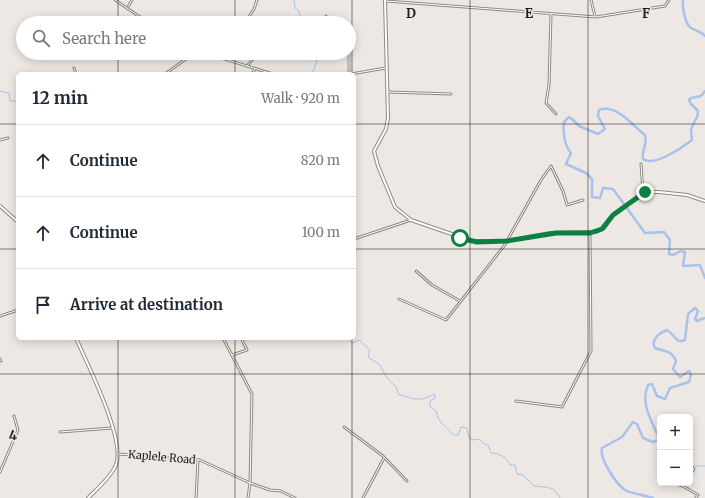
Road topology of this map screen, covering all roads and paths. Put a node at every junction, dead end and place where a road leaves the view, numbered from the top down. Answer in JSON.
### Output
{"nodes":[{"id":1,"x":115,"y":0,"type":"edge"},
{"id":2,"x":132,"y":0,"type":"edge"},
{"id":3,"x":258,"y":0,"type":"edge"},
{"id":4,"x":385,"y":0,"type":"edge"},
{"id":5,"x":420,"y":0,"type":"edge"},
{"id":6,"x":591,"y":0,"type":"edge"},
{"id":7,"x":669,"y":0,"type":"edge"},
{"id":8,"x":419,"y":4,"type":"junction"},
{"id":9,"x":127,"y":8,"type":"junction"},
{"id":10,"x":551,"y":14,"type":"junction"},
{"id":11,"x":139,"y":16,"type":"edge"},
{"id":12,"x":250,"y":16,"type":"edge"},
{"id":13,"x":596,"y":17,"type":"junction"},
{"id":14,"x":184,"y":60,"type":"edge"},
{"id":15,"x":226,"y":60,"type":"edge"},
{"id":16,"x":252,"y":60,"type":"edge"},
{"id":17,"x":350,"y":60,"type":"edge"},
{"id":18,"x":246,"y":67,"type":"junction"},
{"id":19,"x":74,"y":68,"type":"dead end"},
{"id":20,"x":386,"y":68,"type":"junction"},
{"id":21,"x":255,"y":69,"type":"junction"},
{"id":22,"x":75,"y":72,"type":"edge"},
{"id":23,"x":168,"y":72,"type":"edge"},
{"id":24,"x":253,"y":72,"type":"edge"},
{"id":25,"x":265,"y":72,"type":"edge"},
{"id":26,"x":350,"y":72,"type":"edge"},
{"id":27,"x":356,"y":73,"type":"edge"},
{"id":28,"x":387,"y":92,"type":"junction"},
{"id":29,"x":451,"y":94,"type":"dead end"},
{"id":30,"x":556,"y":114,"type":"dead end"},
{"id":31,"x":8,"y":138,"type":"dead end"},
{"id":32,"x":0,"y":140,"type":"edge"},
{"id":33,"x":640,"y":164,"type":"dead end"},
{"id":34,"x":643,"y":193,"type":"junction"},
{"id":35,"x":583,"y":200,"type":"dead end"},
{"id":36,"x":705,"y":201,"type":"edge"},
{"id":37,"x":0,"y":206,"type":"edge"},
{"id":38,"x":16,"y":220,"type":"edge"},
{"id":39,"x":411,"y":220,"type":"junction"},
{"id":40,"x":590,"y":233,"type":"junction"},
{"id":41,"x":356,"y":238,"type":"edge"},
{"id":42,"x":507,"y":241,"type":"junction"},
{"id":43,"x":416,"y":271,"type":"dead end"},
{"id":44,"x":399,"y":299,"type":"dead end"},
{"id":45,"x":460,"y":302,"type":"junction"},
{"id":46,"x":16,"y":311,"type":"edge"},
{"id":47,"x":0,"y":316,"type":"edge"},
{"id":48,"x":77,"y":340,"type":"edge"},
{"id":49,"x":224,"y":340,"type":"edge"},
{"id":50,"x":242,"y":340,"type":"edge"},
{"id":51,"x":232,"y":355,"type":"junction"},
{"id":52,"x":0,"y":359,"type":"edge"},
{"id":53,"x":1,"y":361,"type":"edge"},
{"id":54,"x":516,"y":401,"type":"dead end"},
{"id":55,"x":14,"y":416,"type":"dead end"},
{"id":56,"x":344,"y":427,"type":"dead end"},
{"id":57,"x":112,"y":428,"type":"junction"},
{"id":58,"x":60,"y":432,"type":"dead end"},
{"id":59,"x":117,"y":454,"type":"junction"},
{"id":60,"x":384,"y":457,"type":"junction"},
{"id":61,"x":198,"y":460,"type":"junction"},
{"id":62,"x":0,"y":472,"type":"edge"},
{"id":63,"x":407,"y":481,"type":"dead end"},
{"id":64,"x":250,"y":483,"type":"junction"},
{"id":65,"x":683,"y":486,"type":"edge"},
{"id":66,"x":88,"y":498,"type":"edge"},
{"id":67,"x":196,"y":498,"type":"edge"},
{"id":68,"x":248,"y":498,"type":"edge"},
{"id":69,"x":295,"y":498,"type":"edge"},
{"id":70,"x":362,"y":498,"type":"edge"},
{"id":71,"x":696,"y":498,"type":"edge"}],
"edges":[{"from":1,"to":9,"type":"street"},
{"from":2,"to":9,"type":"street"},
{"from":3,"to":12,"type":"street"},
{"from":4,"to":8,"type":"street"},
{"from":4,"to":20,"type":"street"},
{"from":5,"to":8,"type":"street"},
{"from":6,"to":13,"type":"street"},
{"from":7,"to":13,"type":"street"},
{"from":8,"to":10,"type":"street"},
{"from":9,"to":11,"type":"street"},
{"from":10,"to":13,"type":"street"},
{"from":10,"to":30,"type":"street"},
{"from":14,"to":23,"type":"street"},
{"from":15,"to":18,"type":"street"},
{"from":16,"to":18,"type":"street"},
{"from":17,"to":26,"type":"street"},
{"from":18,"to":21,"type":"street"},
{"from":19,"to":22,"type":"street"},
{"from":20,"to":27,"type":"street"},
{"from":20,"to":28,"type":"street"},
{"from":21,"to":24,"type":"street"},
{"from":21,"to":25,"type":"street"},
{"from":28,"to":29,"type":"street"},
{"from":28,"to":39,"type":"street"},
{"from":31,"to":32,"type":"street"},
{"from":33,"to":34,"type":"street"},
{"from":34,"to":36,"type":"street"},
{"from":34,"to":40,"type":"street"},
{"from":35,"to":42,"type":"street"},
{"from":37,"to":38,"type":"street"},
{"from":39,"to":41,"type":"street"},
{"from":39,"to":42,"type":"street"},
{"from":40,"to":42,"type":"street"},
{"from":40,"to":54,"type":"street"},
{"from":42,"to":45,"type":"street"},
{"from":43,"to":45,"type":"street"},
{"from":44,"to":45,"type":"street"},
{"from":46,"to":47,"type":"street"},
{"from":48,"to":57,"type":"street"},
{"from":49,"to":51,"type":"street"},
{"from":50,"to":51,"type":"street"},
{"from":51,"to":64,"type":"street"},
{"from":52,"to":53,"type":"street"},
{"from":55,"to":62,"type":"street"},
{"from":56,"to":60,"type":"street"},
{"from":57,"to":58,"type":"street"},
{"from":57,"to":59,"type":"street"},
{"from":59,"to":61,"type":"street","name":"Kaplele Road"},
{"from":59,"to":66,"type":"street"},
{"from":60,"to":63,"type":"street"},
{"from":60,"to":70,"type":"street"},
{"from":61,"to":64,"type":"street","name":"Kaplele Road"},
{"from":61,"to":67,"type":"street"},
{"from":64,"to":68,"type":"street"},
{"from":64,"to":69,"type":"street","name":"Kaplele Road"},
{"from":65,"to":71,"type":"street"}]}
